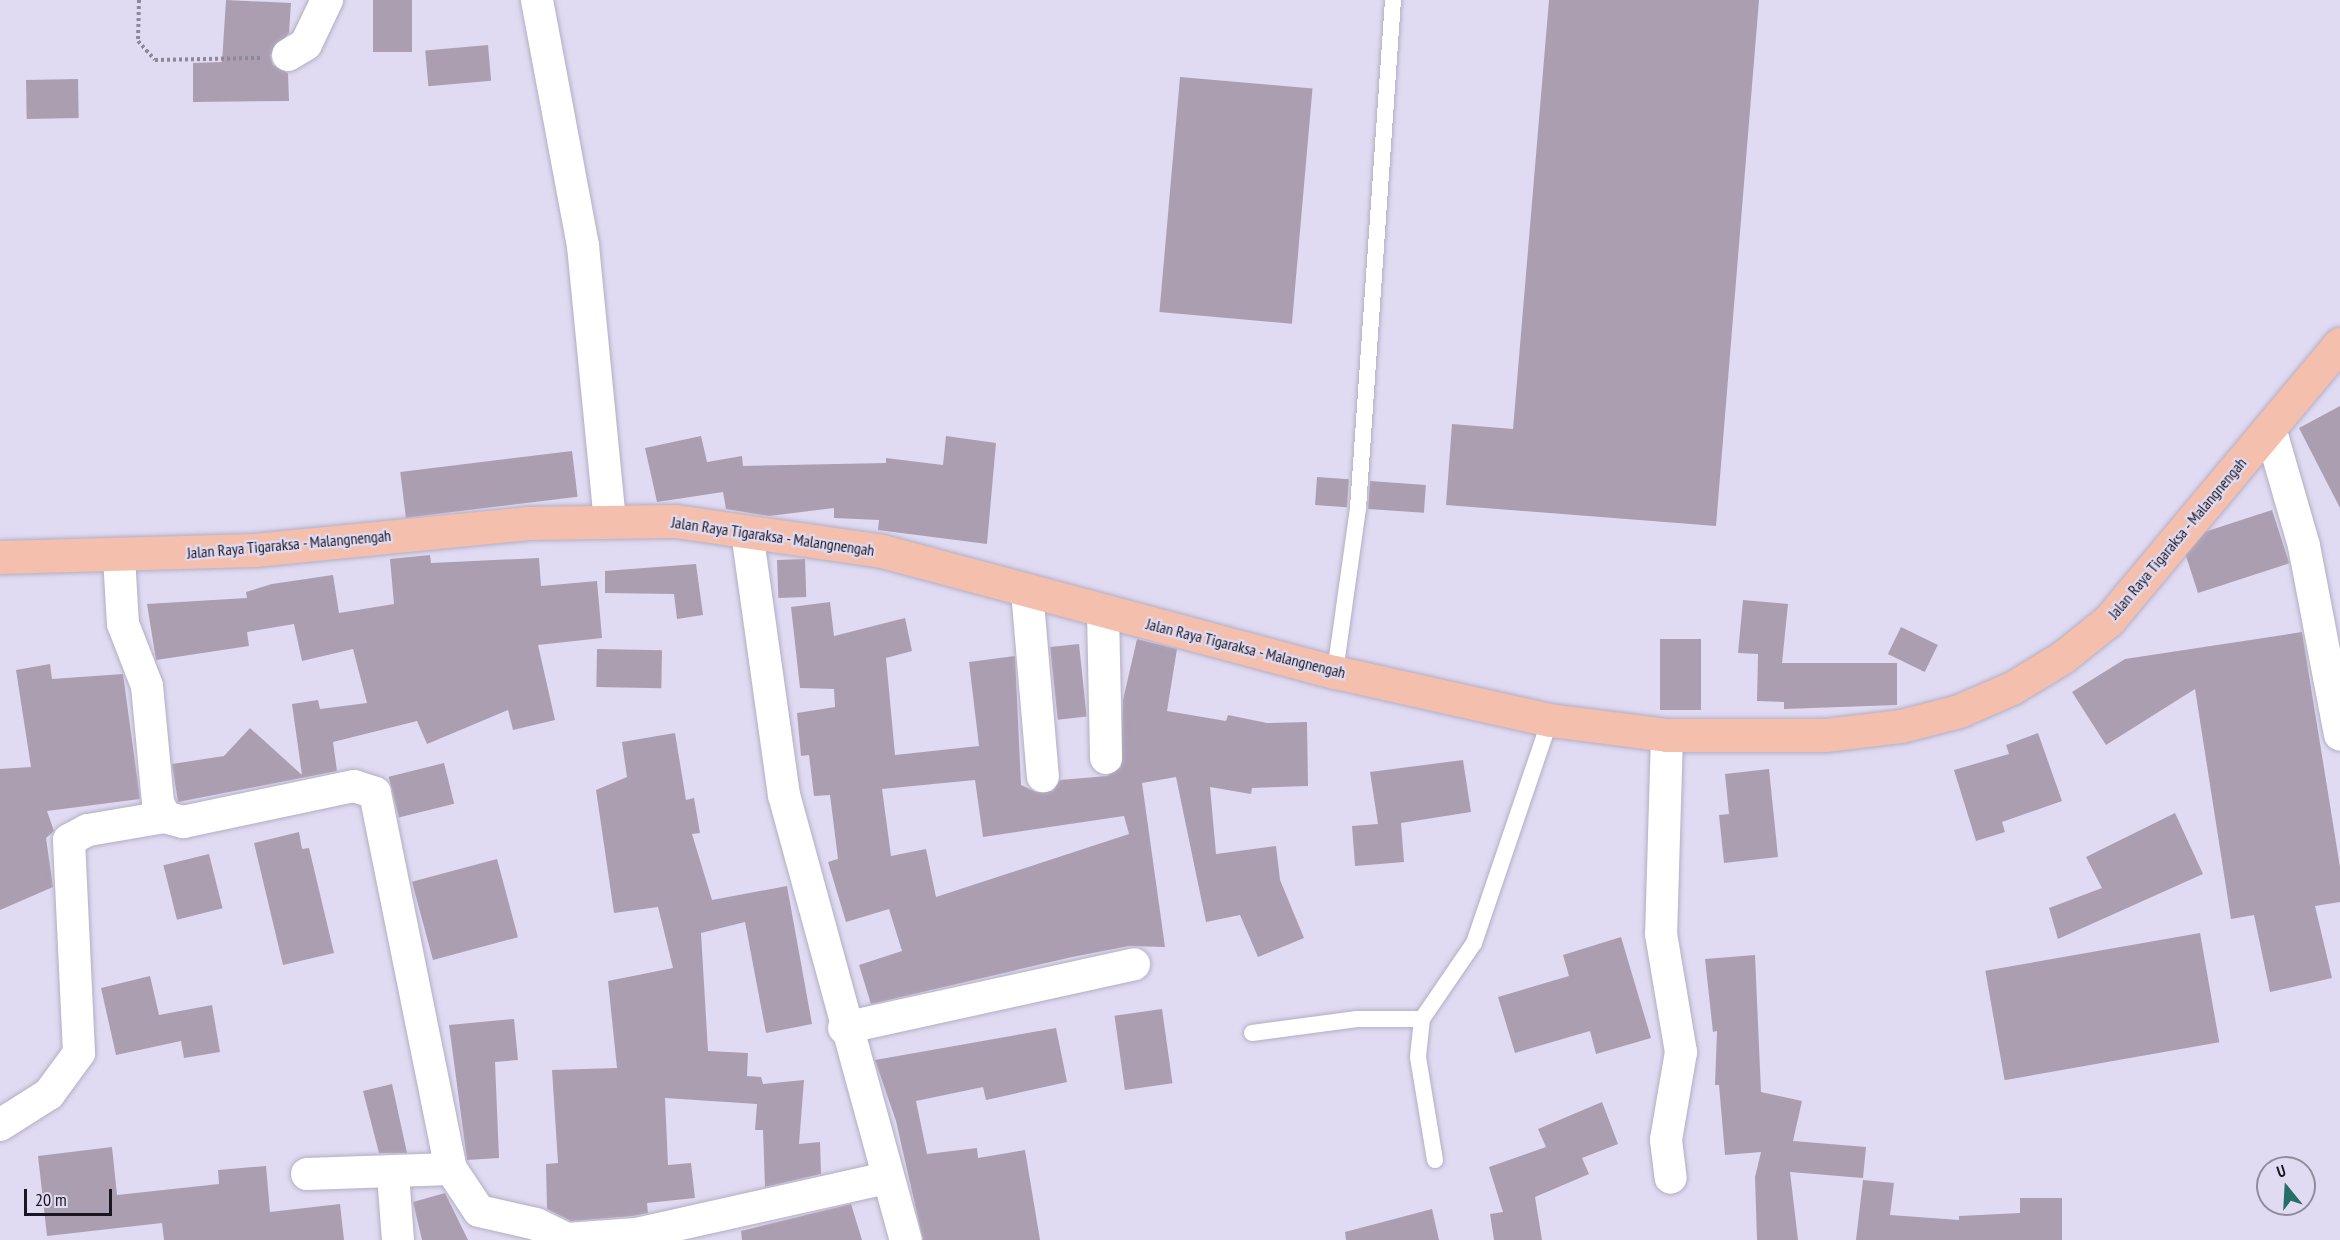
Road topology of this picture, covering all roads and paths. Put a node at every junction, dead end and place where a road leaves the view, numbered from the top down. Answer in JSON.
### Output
{"nodes":[{"id":1,"x":139,"y":0,"type":"edge"},
{"id":2,"x":327,"y":0,"type":"edge"},
{"id":3,"x":537,"y":0,"type":"edge"},
{"id":4,"x":1393,"y":0,"type":"edge"},
{"id":5,"x":288,"y":55,"type":"joint"},
{"id":6,"x":2340,"y":344,"type":"edge"},
{"id":7,"x":2270,"y":428,"type":"junction"},
{"id":8,"x":610,"y":519,"type":"junction"},
{"id":9,"x":747,"y":532,"type":"junction"},
{"id":10,"x":0,"y":557,"type":"edge"},
{"id":11,"x":119,"y":557,"type":"junction"},
{"id":12,"x":1027,"y":591,"type":"junction"},
{"id":13,"x":1103,"y":612,"type":"junction"},
{"id":14,"x":1335,"y":672,"type":"junction"},
{"id":15,"x":1550,"y":720,"type":"junction"},
{"id":16,"x":1667,"y":735,"type":"junction"},
{"id":17,"x":2340,"y":735,"type":"edge"},
{"id":18,"x":1106,"y":758,"type":"dead end"},
{"id":19,"x":1043,"y":776,"type":"dead end"},
{"id":20,"x":165,"y":817,"type":"junction"},
{"id":21,"x":1134,"y":964,"type":"dead end"},
{"id":22,"x":1422,"y":1019,"type":"junction"},
{"id":23,"x":844,"y":1028,"type":"junction"},
{"id":24,"x":1252,"y":1033,"type":"dead end"},
{"id":25,"x":0,"y":1125,"type":"edge"},
{"id":26,"x":1435,"y":1160,"type":"dead end"},
{"id":27,"x":451,"y":1168,"type":"junction"},
{"id":28,"x":307,"y":1174,"type":"dead end"},
{"id":29,"x":393,"y":1174,"type":"junction"},
{"id":30,"x":887,"y":1178,"type":"junction"},
{"id":31,"x":1671,"y":1178,"type":"dead end"},
{"id":32,"x":553,"y":1238,"type":"edge"},
{"id":33,"x":398,"y":1240,"type":"edge"},
{"id":34,"x":906,"y":1240,"type":"edge"}],
"edges":[{"from":1,"to":5,"type":"path"},
{"from":2,"to":5,"type":"street"},
{"from":3,"to":8,"type":"street"},
{"from":4,"to":14,"type":"lane"},
{"from":6,"to":7,"type":"main road","name":"Jalan Raya Tigaraksa - Malangnengah"},
{"from":7,"to":16,"type":"main road","name":"Jalan Raya Tigaraksa - Malangnengah"},
{"from":7,"to":17,"type":"street"},
{"from":8,"to":9,"type":"main road","name":"Jalan Raya Tigaraksa - Malangnengah"},
{"from":8,"to":11,"type":"main road","name":"Jalan Raya Tigaraksa - Malangnengah"},
{"from":9,"to":12,"type":"main road","name":"Jalan Raya Tigaraksa - Malangnengah"},
{"from":9,"to":23,"type":"street"},
{"from":10,"to":11,"type":"main road","name":"Jalan Raya Tigaraksa - Malangnengah"},
{"from":11,"to":20,"type":"street"},
{"from":12,"to":13,"type":"main road","name":"Jalan Raya Tigaraksa - Malangnengah"},
{"from":12,"to":19,"type":"street"},
{"from":13,"to":14,"type":"main road","name":"Jalan Raya Tigaraksa - Malangnengah"},
{"from":13,"to":18,"type":"street"},
{"from":14,"to":15,"type":"main road","name":"Jalan Raya Tigaraksa - Malangnengah"},
{"from":15,"to":16,"type":"main road","name":"Jalan Raya Tigaraksa - Malangnengah"},
{"from":15,"to":22,"type":"lane"},
{"from":16,"to":31,"type":"street"},
{"from":20,"to":25,"type":"street"},
{"from":20,"to":27,"type":"street"},
{"from":21,"to":23,"type":"street"},
{"from":22,"to":24,"type":"lane"},
{"from":22,"to":26,"type":"lane"},
{"from":23,"to":30,"type":"street"},
{"from":27,"to":29,"type":"street"},
{"from":27,"to":32,"type":"street"},
{"from":28,"to":29,"type":"street"},
{"from":29,"to":33,"type":"street"},
{"from":30,"to":32,"type":"street"},
{"from":30,"to":34,"type":"street"}]}
